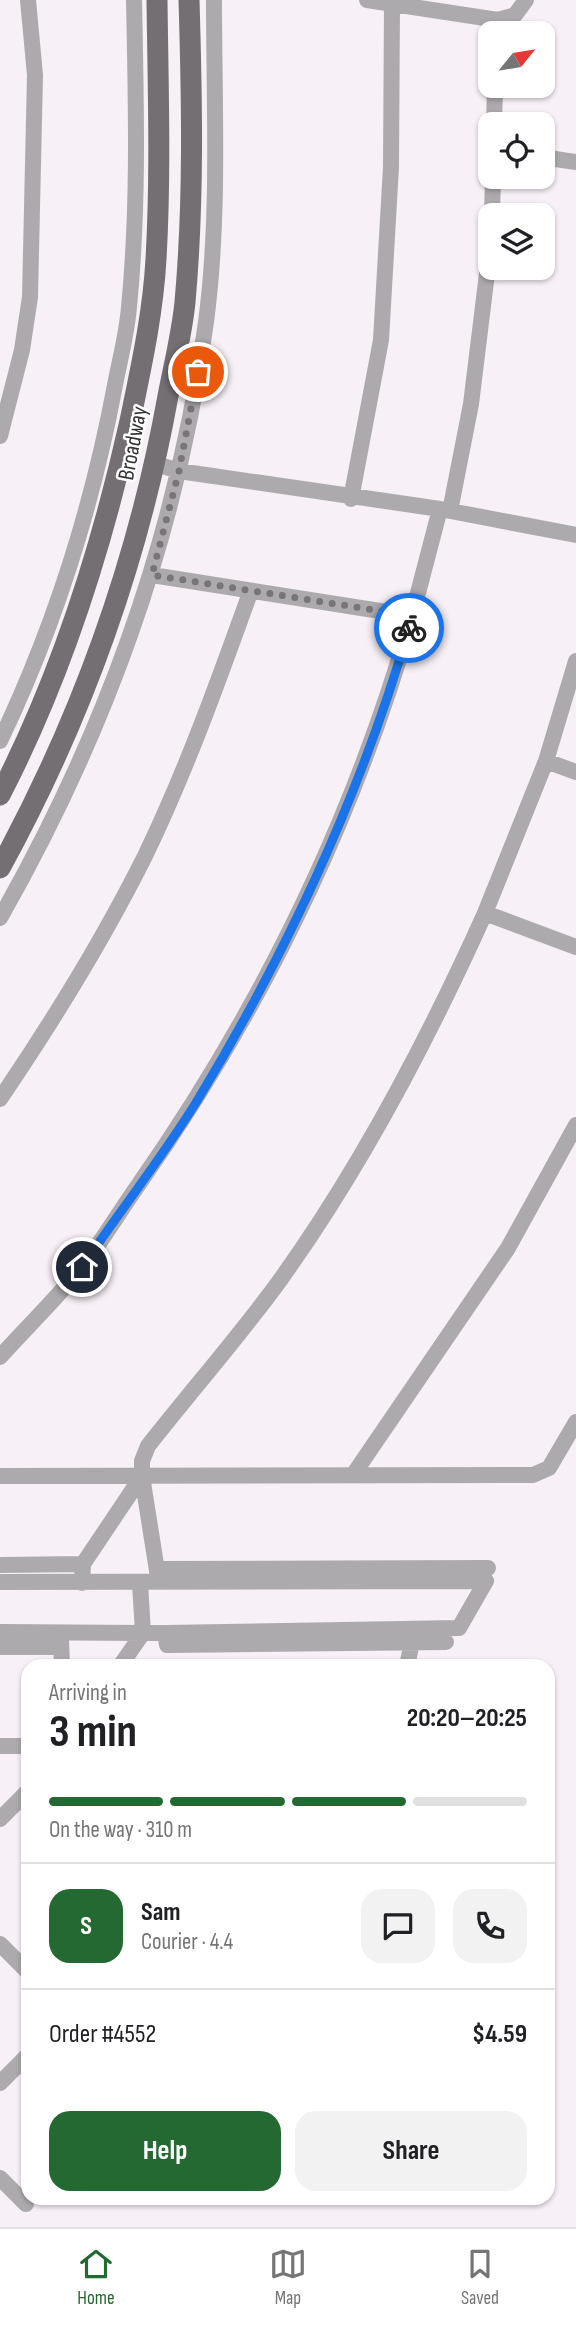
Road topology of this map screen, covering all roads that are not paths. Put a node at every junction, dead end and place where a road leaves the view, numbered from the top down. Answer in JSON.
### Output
{"nodes":[{"id":1,"x":29,"y":0,"type":"edge"},
{"id":2,"x":134,"y":0,"type":"edge"},
{"id":3,"x":157,"y":0,"type":"edge"},
{"id":4,"x":190,"y":0,"type":"edge"},
{"id":5,"x":214,"y":0,"type":"edge"},
{"id":6,"x":367,"y":0,"type":"edge"},
{"id":7,"x":526,"y":0,"type":"edge"},
{"id":8,"x":392,"y":3,"type":"junction"},
{"id":9,"x":506,"y":21,"type":"edge"},
{"id":10,"x":478,"y":22,"type":"edge"},
{"id":11,"x":555,"y":159,"type":"edge"},
{"id":12,"x":576,"y":162,"type":"edge"},
{"id":13,"x":486,"y":280,"type":"edge"},
{"id":14,"x":0,"y":436,"type":"edge"},
{"id":15,"x":156,"y":464,"type":"junction"},
{"id":16,"x":179,"y":471,"type":"junction"},
{"id":17,"x":351,"y":499,"type":"junction"},
{"id":18,"x":445,"y":510,"type":"junction"},
{"id":19,"x":576,"y":534,"type":"edge"},
{"id":20,"x":152,"y":575,"type":"junction"},
{"id":21,"x":250,"y":593,"type":"junction"},
{"id":22,"x":412,"y":616,"type":"junction"},
{"id":23,"x":47,"y":631,"type":"junction"},
{"id":24,"x":67,"y":640,"type":"junction"},
{"id":25,"x":576,"y":661,"type":"edge"},
{"id":26,"x":0,"y":741,"type":"edge"},
{"id":27,"x":546,"y":761,"type":"junction"},
{"id":28,"x":576,"y":772,"type":"edge"},
{"id":29,"x":0,"y":795,"type":"edge"},
{"id":30,"x":0,"y":868,"type":"edge"},
{"id":31,"x":485,"y":913,"type":"junction"},
{"id":32,"x":0,"y":918,"type":"edge"},
{"id":33,"x":576,"y":947,"type":"edge"},
{"id":34,"x":0,"y":1099,"type":"edge"},
{"id":35,"x":576,"y":1125,"type":"edge"},
{"id":36,"x":0,"y":1357,"type":"edge"},
{"id":37,"x":576,"y":1422,"type":"edge"},
{"id":38,"x":353,"y":1475,"type":"junction"},
{"id":39,"x":0,"y":1476,"type":"edge"},
{"id":40,"x":142,"y":1476,"type":"junction"},
{"id":41,"x":83,"y":1564,"type":"junction"},
{"id":42,"x":0,"y":1565,"type":"edge"},
{"id":43,"x":158,"y":1576,"type":"junction"},
{"id":44,"x":0,"y":1582,"type":"edge"},
{"id":45,"x":82,"y":1583,"type":"junction"},
{"id":46,"x":140,"y":1583,"type":"junction"},
{"id":47,"x":0,"y":1632,"type":"edge"},
{"id":48,"x":143,"y":1633,"type":"junction"},
{"id":49,"x":165,"y":1633,"type":"junction"},
{"id":50,"x":61,"y":1639,"type":"junction"},
{"id":51,"x":412,"y":1642,"type":"junction"},
{"id":52,"x":446,"y":1642,"type":"dead end"},
{"id":53,"x":0,"y":1647,"type":"edge"},
{"id":54,"x":62,"y":1659,"type":"edge"},
{"id":55,"x":125,"y":1659,"type":"edge"},
{"id":56,"x":408,"y":1659,"type":"edge"},
{"id":57,"x":0,"y":1746,"type":"edge"},
{"id":58,"x":21,"y":1746,"type":"edge"},
{"id":59,"x":21,"y":1798,"type":"edge"},
{"id":60,"x":0,"y":1819,"type":"edge"},
{"id":61,"x":0,"y":1944,"type":"edge"},
{"id":62,"x":21,"y":1965,"type":"edge"},
{"id":63,"x":21,"y":2062,"type":"edge"},
{"id":64,"x":0,"y":2083,"type":"edge"},
{"id":65,"x":0,"y":2178,"type":"edge"},
{"id":66,"x":21,"y":2199,"type":"edge"}],
"edges":[{"from":1,"to":14,"type":"street"},
{"from":2,"to":23,"type":"street"},
{"from":3,"to":24,"type":"main road","name":"Broadway"},
{"from":4,"to":15,"type":"main road","name":"Broadway"},
{"from":5,"to":16,"type":"street"},
{"from":6,"to":8,"type":"street"},
{"from":7,"to":9,"type":"street"},
{"from":8,"to":10,"type":"street"},
{"from":8,"to":17,"type":"street"},
{"from":11,"to":12,"type":"street"},
{"from":13,"to":18,"type":"street"},
{"from":15,"to":16,"type":"street"},
{"from":15,"to":30,"type":"main road","name":"Broadway"},
{"from":16,"to":17,"type":"street"},
{"from":16,"to":20,"type":"street"},
{"from":17,"to":18,"type":"street"},
{"from":18,"to":19,"type":"street"},
{"from":18,"to":22,"type":"street"},
{"from":20,"to":21,"type":"street"},
{"from":20,"to":32,"type":"street"},
{"from":21,"to":22,"type":"street"},
{"from":21,"to":34,"type":"street"},
{"from":22,"to":36,"type":"street"},
{"from":23,"to":24,"type":"street"},
{"from":23,"to":26,"type":"street"},
{"from":24,"to":29,"type":"main road","name":"Broadway"},
{"from":25,"to":27,"type":"street"},
{"from":27,"to":28,"type":"street"},
{"from":27,"to":31,"type":"street"},
{"from":31,"to":33,"type":"street"},
{"from":31,"to":40,"type":"street"},
{"from":35,"to":38,"type":"street"},
{"from":37,"to":38,"type":"street"},
{"from":38,"to":40,"type":"street"},
{"from":39,"to":40,"type":"street"},
{"from":40,"to":41,"type":"street"},
{"from":40,"to":43,"type":"street"},
{"from":41,"to":42,"type":"street"},
{"from":41,"to":45,"type":"street"},
{"from":43,"to":46,"type":"street"},
{"from":43,"to":49,"type":"street"},
{"from":44,"to":45,"type":"street"},
{"from":45,"to":46,"type":"street"},
{"from":46,"to":48,"type":"street"},
{"from":47,"to":50,"type":"street"},
{"from":48,"to":49,"type":"street"},
{"from":48,"to":50,"type":"street"},
{"from":48,"to":55,"type":"street"},
{"from":49,"to":51,"type":"street"},
{"from":50,"to":53,"type":"street"},
{"from":50,"to":54,"type":"street"},
{"from":51,"to":52,"type":"street"},
{"from":51,"to":56,"type":"street"},
{"from":57,"to":58,"type":"street"},
{"from":59,"to":60,"type":"street"},
{"from":61,"to":62,"type":"street"},
{"from":63,"to":64,"type":"street"},
{"from":65,"to":66,"type":"street"}]}
